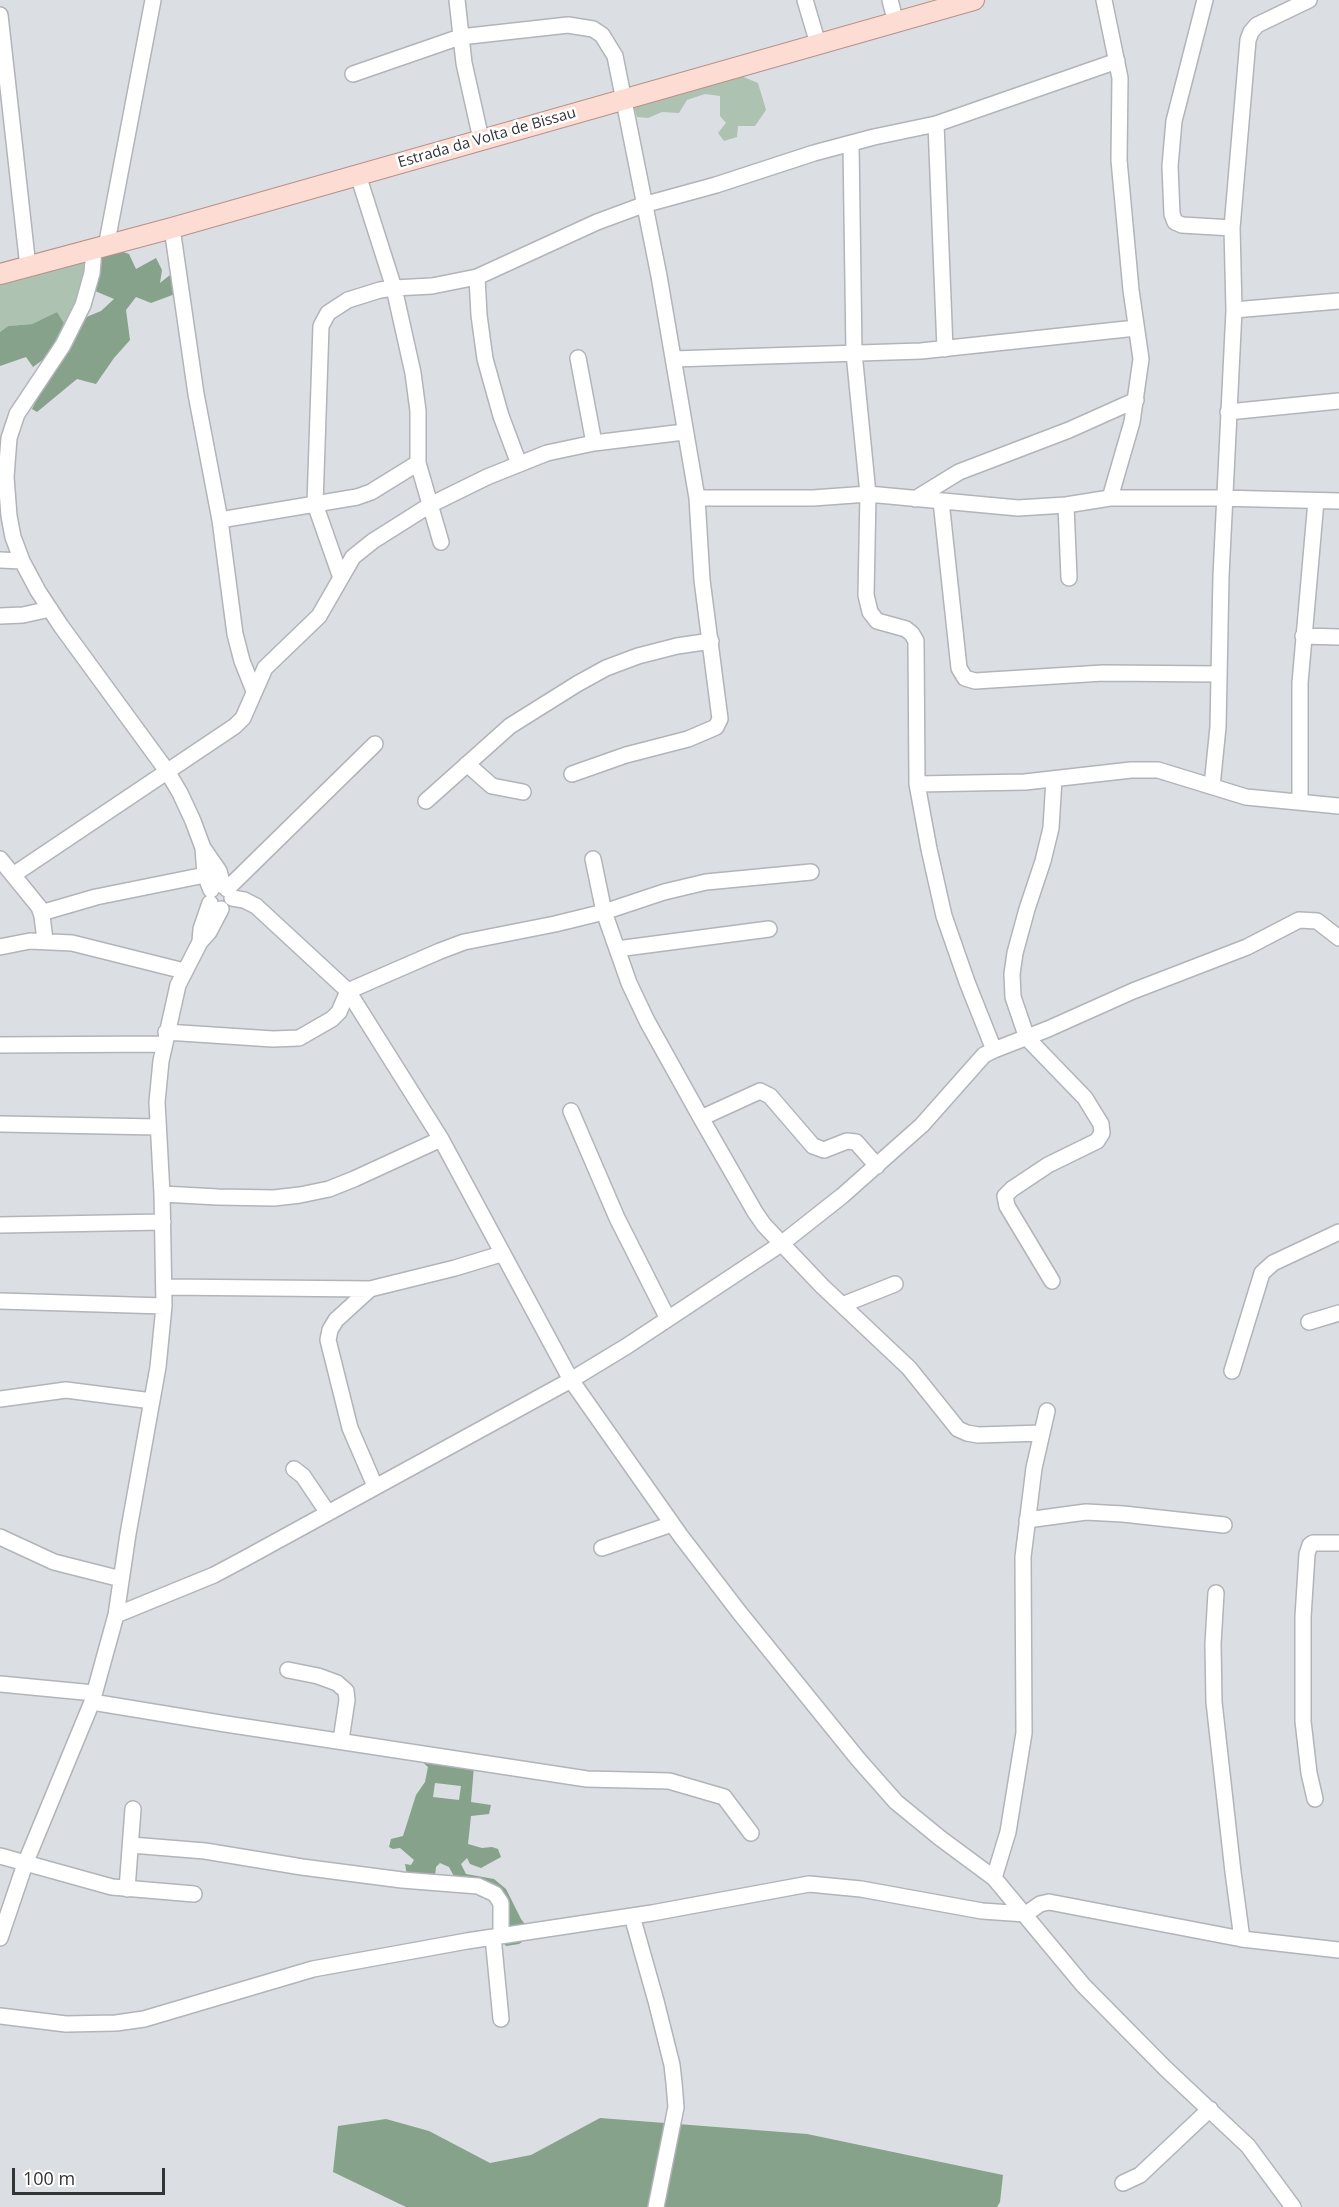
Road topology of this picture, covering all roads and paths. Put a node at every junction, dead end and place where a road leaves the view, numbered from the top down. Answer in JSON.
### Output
{"nodes":[{"id":1,"x":153,"y":0,"type":"edge"},
{"id":2,"x":457,"y":0,"type":"edge"},
{"id":3,"x":805,"y":0,"type":"edge"},
{"id":4,"x":890,"y":0,"type":"edge"},
{"id":5,"x":974,"y":0,"type":"edge"},
{"id":6,"x":1104,"y":0,"type":"edge"},
{"id":7,"x":1205,"y":0,"type":"edge"},
{"id":8,"x":1309,"y":0,"type":"edge"},
{"id":9,"x":0,"y":15,"type":"edge"},
{"id":10,"x":897,"y":23,"type":"junction"},
{"id":11,"x":460,"y":37,"type":"junction"},
{"id":12,"x":818,"y":44,"type":"junction"},
{"id":13,"x":1117,"y":62,"type":"junction"},
{"id":14,"x":353,"y":74,"type":"dead end"},
{"id":15,"x":624,"y":98,"type":"junction"},
{"id":16,"x":936,"y":124,"type":"junction"},
{"id":17,"x":481,"y":139,"type":"junction"},
{"id":18,"x":851,"y":144,"type":"junction"},
{"id":19,"x":358,"y":175,"type":"junction"},
{"id":20,"x":643,"y":205,"type":"junction"},
{"id":21,"x":172,"y":228,"type":"junction"},
{"id":22,"x":1232,"y":228,"type":"junction"},
{"id":23,"x":100,"y":248,"type":"junction"},
{"id":24,"x":28,"y":267,"type":"junction"},
{"id":25,"x":0,"y":274,"type":"edge"},
{"id":26,"x":477,"y":277,"type":"junction"},
{"id":27,"x":394,"y":288,"type":"junction"},
{"id":28,"x":1339,"y":301,"type":"edge"},
{"id":29,"x":1234,"y":310,"type":"junction"},
{"id":30,"x":1136,"y":328,"type":"junction"},
{"id":31,"x":945,"y":349,"type":"junction"},
{"id":32,"x":854,"y":353,"type":"junction"},
{"id":33,"x":578,"y":357,"type":"dead end"},
{"id":34,"x":673,"y":359,"type":"junction"},
{"id":35,"x":1136,"y":400,"type":"junction"},
{"id":36,"x":1339,"y":401,"type":"edge"},
{"id":37,"x":1228,"y":412,"type":"junction"},
{"id":38,"x":684,"y":432,"type":"junction"},
{"id":39,"x":594,"y":443,"type":"junction"},
{"id":40,"x":418,"y":464,"type":"junction"},
{"id":41,"x":519,"y":464,"type":"junction"},
{"id":42,"x":3,"y":481,"type":"edge"},
{"id":43,"x":868,"y":494,"type":"junction"},
{"id":44,"x":697,"y":498,"type":"junction"},
{"id":45,"x":1110,"y":498,"type":"junction"},
{"id":46,"x":1226,"y":498,"type":"junction"},
{"id":47,"x":915,"y":499,"type":"junction"},
{"id":48,"x":941,"y":501,"type":"junction"},
{"id":49,"x":1316,"y":501,"type":"junction"},
{"id":50,"x":1339,"y":501,"type":"edge"},
{"id":51,"x":315,"y":504,"type":"junction"},
{"id":52,"x":1066,"y":505,"type":"junction"},
{"id":53,"x":430,"y":506,"type":"junction"},
{"id":54,"x":220,"y":520,"type":"junction"},
{"id":55,"x":441,"y":542,"type":"dead end"},
{"id":56,"x":0,"y":560,"type":"edge"},
{"id":57,"x":22,"y":561,"type":"junction"},
{"id":58,"x":341,"y":578,"type":"junction"},
{"id":59,"x":1069,"y":578,"type":"dead end"},
{"id":60,"x":50,"y":609,"type":"junction"},
{"id":61,"x":0,"y":616,"type":"edge"},
{"id":62,"x":1303,"y":636,"type":"junction"},
{"id":63,"x":1339,"y":637,"type":"edge"},
{"id":64,"x":711,"y":641,"type":"junction"},
{"id":65,"x":1218,"y":674,"type":"junction"},
{"id":66,"x":254,"y":691,"type":"junction"},
{"id":67,"x":375,"y":744,"type":"dead end"},
{"id":68,"x":467,"y":764,"type":"junction"},
{"id":69,"x":167,"y":771,"type":"junction"},
{"id":70,"x":572,"y":774,"type":"dead end"},
{"id":71,"x":1054,"y":779,"type":"junction"},
{"id":72,"x":917,"y":784,"type":"junction"},
{"id":73,"x":1212,"y":786,"type":"junction"},
{"id":74,"x":523,"y":792,"type":"dead end"},
{"id":75,"x":426,"y":801,"type":"dead end"},
{"id":76,"x":1300,"y":802,"type":"junction"},
{"id":77,"x":1339,"y":806,"type":"edge"},
{"id":78,"x":203,"y":848,"type":"junction"},
{"id":79,"x":0,"y":859,"type":"edge"},
{"id":80,"x":593,"y":859,"type":"dead end"},
{"id":81,"x":811,"y":872,"type":"dead end"},
{"id":82,"x":13,"y":875,"type":"junction"},
{"id":83,"x":205,"y":875,"type":"junction"},
{"id":84,"x":221,"y":896,"type":"junction"},
{"id":85,"x":604,"y":912,"type":"junction"},
{"id":86,"x":41,"y":913,"type":"junction"},
{"id":87,"x":769,"y":929,"type":"dead end"},
{"id":88,"x":1339,"y":938,"type":"edge"},
{"id":89,"x":45,"y":940,"type":"junction"},
{"id":90,"x":0,"y":947,"type":"edge"},
{"id":91,"x":617,"y":949,"type":"junction"},
{"id":92,"x":184,"y":971,"type":"junction"},
{"id":93,"x":348,"y":991,"type":"junction"},
{"id":94,"x":165,"y":1038,"type":"junction"},
{"id":95,"x":1027,"y":1038,"type":"junction"},
{"id":96,"x":0,"y":1045,"type":"edge"},
{"id":97,"x":994,"y":1050,"type":"junction"},
{"id":98,"x":571,"y":1111,"type":"dead end"},
{"id":99,"x":701,"y":1118,"type":"junction"},
{"id":100,"x":0,"y":1124,"type":"edge"},
{"id":101,"x":158,"y":1127,"type":"junction"},
{"id":102,"x":441,"y":1139,"type":"junction"},
{"id":103,"x":878,"y":1166,"type":"junction"},
{"id":104,"x":162,"y":1194,"type":"junction"},
{"id":105,"x":163,"y":1222,"type":"junction"},
{"id":106,"x":0,"y":1225,"type":"edge"},
{"id":107,"x":1339,"y":1233,"type":"edge"},
{"id":108,"x":782,"y":1244,"type":"junction"},
{"id":109,"x":501,"y":1254,"type":"junction"},
{"id":110,"x":1052,"y":1281,"type":"dead end"},
{"id":111,"x":895,"y":1284,"type":"dead end"},
{"id":112,"x":164,"y":1287,"type":"junction"},
{"id":113,"x":370,"y":1289,"type":"junction"},
{"id":114,"x":0,"y":1301,"type":"edge"},
{"id":115,"x":842,"y":1305,"type":"junction"},
{"id":116,"x":164,"y":1306,"type":"junction"},
{"id":117,"x":1339,"y":1313,"type":"edge"},
{"id":118,"x":668,"y":1319,"type":"junction"},
{"id":119,"x":1309,"y":1322,"type":"dead end"},
{"id":120,"x":1232,"y":1371,"type":"dead end"},
{"id":121,"x":571,"y":1380,"type":"junction"},
{"id":122,"x":0,"y":1399,"type":"edge"},
{"id":123,"x":152,"y":1401,"type":"junction"},
{"id":124,"x":1047,"y":1411,"type":"dead end"},
{"id":125,"x":1042,"y":1433,"type":"junction"},
{"id":126,"x":294,"y":1469,"type":"dead end"},
{"id":127,"x":375,"y":1486,"type":"junction"},
{"id":128,"x":328,"y":1514,"type":"junction"},
{"id":129,"x":1027,"y":1520,"type":"junction"},
{"id":130,"x":672,"y":1524,"type":"junction"},
{"id":131,"x":1224,"y":1525,"type":"dead end"},
{"id":132,"x":0,"y":1537,"type":"edge"},
{"id":133,"x":1339,"y":1543,"type":"edge"},
{"id":134,"x":602,"y":1548,"type":"dead end"},
{"id":135,"x":120,"y":1579,"type":"junction"},
{"id":136,"x":1216,"y":1593,"type":"dead end"},
{"id":137,"x":116,"y":1615,"type":"junction"},
{"id":138,"x":288,"y":1670,"type":"dead end"},
{"id":139,"x":0,"y":1684,"type":"edge"},
{"id":140,"x":93,"y":1697,"type":"junction"},
{"id":141,"x":341,"y":1740,"type":"junction"},
{"id":142,"x":1315,"y":1799,"type":"dead end"},
{"id":143,"x":133,"y":1809,"type":"dead end"},
{"id":144,"x":751,"y":1833,"type":"dead end"},
{"id":145,"x":131,"y":1845,"type":"junction"},
{"id":146,"x":0,"y":1856,"type":"edge"},
{"id":147,"x":25,"y":1864,"type":"junction"},
{"id":148,"x":994,"y":1878,"type":"junction"},
{"id":149,"x":128,"y":1889,"type":"junction"},
{"id":150,"x":194,"y":1894,"type":"dead end"},
{"id":151,"x":1026,"y":1914,"type":"junction"},
{"id":152,"x":632,"y":1916,"type":"junction"},
{"id":153,"x":497,"y":1936,"type":"junction"},
{"id":154,"x":0,"y":1938,"type":"edge"},
{"id":155,"x":1242,"y":1938,"type":"junction"},
{"id":156,"x":1339,"y":1950,"type":"edge"},
{"id":157,"x":0,"y":2016,"type":"edge"},
{"id":158,"x":501,"y":2019,"type":"dead end"},
{"id":159,"x":1210,"y":2109,"type":"junction"},
{"id":160,"x":1123,"y":2183,"type":"dead end"},
{"id":161,"x":656,"y":2207,"type":"edge"},
{"id":162,"x":1293,"y":2207,"type":"edge"}],
"edges":[{"from":1,"to":23,"type":"street"},
{"from":2,"to":11,"type":"street"},
{"from":3,"to":12,"type":"street"},
{"from":4,"to":10,"type":"street"},
{"from":5,"to":10,"type":"main road","name":"Estrada da Volta de Bissau"},
{"from":6,"to":13,"type":"street"},
{"from":7,"to":22,"type":"street"},
{"from":8,"to":22,"type":"street"},
{"from":9,"to":24,"type":"street"},
{"from":10,"to":12,"type":"main road","name":"Estrada da Volta de Bissau"},
{"from":11,"to":14,"type":"street"},
{"from":11,"to":15,"type":"street"},
{"from":11,"to":17,"type":"street"},
{"from":12,"to":15,"type":"main road","name":"Estrada da Volta de Bissau"},
{"from":13,"to":16,"type":"street"},
{"from":13,"to":30,"type":"street"},
{"from":15,"to":17,"type":"main road","name":"Estrada da Volta de Bissau"},
{"from":15,"to":20,"type":"street"},
{"from":16,"to":18,"type":"street"},
{"from":16,"to":31,"type":"street"},
{"from":17,"to":19,"type":"main road","name":"Estrada da Volta de Bissau"},
{"from":18,"to":20,"type":"street"},
{"from":18,"to":32,"type":"street"},
{"from":19,"to":21,"type":"main road","name":"Estrada da Volta de Bissau"},
{"from":19,"to":27,"type":"street"},
{"from":20,"to":26,"type":"street"},
{"from":20,"to":34,"type":"street"},
{"from":21,"to":23,"type":"main road","name":"Estrada da Volta de Bissau"},
{"from":21,"to":54,"type":"street"},
{"from":22,"to":29,"type":"street"},
{"from":23,"to":24,"type":"main road","name":"Estrada da Volta de Bissau"},
{"from":23,"to":42,"type":"street"},
{"from":24,"to":25,"type":"main road","name":"Estrada da Volta de Bissau"},
{"from":26,"to":27,"type":"street"},
{"from":26,"to":41,"type":"street"},
{"from":27,"to":40,"type":"street"},
{"from":27,"to":51,"type":"street"},
{"from":28,"to":29,"type":"street"},
{"from":29,"to":37,"type":"street"},
{"from":30,"to":31,"type":"street"},
{"from":30,"to":35,"type":"street"},
{"from":31,"to":32,"type":"street"},
{"from":32,"to":34,"type":"street"},
{"from":32,"to":43,"type":"street"},
{"from":33,"to":39,"type":"street"},
{"from":34,"to":38,"type":"street"},
{"from":35,"to":45,"type":"street"},
{"from":35,"to":47,"type":"street"},
{"from":36,"to":37,"type":"street"},
{"from":37,"to":46,"type":"street"},
{"from":38,"to":39,"type":"street"},
{"from":38,"to":44,"type":"street"},
{"from":39,"to":41,"type":"street"},
{"from":40,"to":51,"type":"street"},
{"from":40,"to":53,"type":"street"},
{"from":41,"to":53,"type":"street"},
{"from":42,"to":57,"type":"street"},
{"from":43,"to":44,"type":"street"},
{"from":43,"to":47,"type":"street"},
{"from":43,"to":72,"type":"street"},
{"from":44,"to":64,"type":"street"},
{"from":45,"to":46,"type":"street"},
{"from":45,"to":52,"type":"street"},
{"from":46,"to":49,"type":"street"},
{"from":46,"to":65,"type":"street"},
{"from":47,"to":48,"type":"street"},
{"from":48,"to":52,"type":"street"},
{"from":48,"to":65,"type":"street"},
{"from":49,"to":50,"type":"street"},
{"from":49,"to":62,"type":"street"},
{"from":51,"to":54,"type":"street"},
{"from":51,"to":58,"type":"street"},
{"from":52,"to":59,"type":"street"},
{"from":53,"to":55,"type":"street"},
{"from":53,"to":58,"type":"street"},
{"from":54,"to":66,"type":"street"},
{"from":56,"to":57,"type":"street"},
{"from":57,"to":60,"type":"street"},
{"from":58,"to":66,"type":"street"},
{"from":60,"to":61,"type":"street"},
{"from":60,"to":69,"type":"street"},
{"from":62,"to":63,"type":"street"},
{"from":62,"to":76,"type":"street"},
{"from":64,"to":68,"type":"street"},
{"from":64,"to":70,"type":"street"},
{"from":65,"to":73,"type":"street"},
{"from":66,"to":69,"type":"street"},
{"from":67,"to":84,"type":"street"},
{"from":68,"to":74,"type":"street"},
{"from":68,"to":75,"type":"street"},
{"from":69,"to":78,"type":"street"},
{"from":69,"to":82,"type":"street"},
{"from":71,"to":72,"type":"street"},
{"from":71,"to":73,"type":"street"},
{"from":71,"to":95,"type":"street"},
{"from":72,"to":97,"type":"street"},
{"from":73,"to":76,"type":"street"},
{"from":76,"to":77,"type":"street"},
{"from":78,"to":83,"type":"street"},
{"from":78,"to":84,"type":"street"},
{"from":79,"to":82,"type":"street"},
{"from":80,"to":85,"type":"street"},
{"from":81,"to":85,"type":"street"},
{"from":82,"to":86,"type":"street"},
{"from":83,"to":84,"type":"street"},
{"from":83,"to":86,"type":"street"},
{"from":84,"to":92,"type":"street"},
{"from":84,"to":93,"type":"street"},
{"from":85,"to":91,"type":"street"},
{"from":85,"to":93,"type":"street"},
{"from":86,"to":89,"type":"street"},
{"from":87,"to":91,"type":"street"},
{"from":88,"to":95,"type":"street"},
{"from":89,"to":90,"type":"street"},
{"from":89,"to":92,"type":"street"},
{"from":91,"to":99,"type":"street"},
{"from":92,"to":94,"type":"street"},
{"from":93,"to":94,"type":"street"},
{"from":93,"to":102,"type":"street"},
{"from":94,"to":96,"type":"street"},
{"from":94,"to":101,"type":"street"},
{"from":95,"to":97,"type":"street"},
{"from":95,"to":110,"type":"street"},
{"from":97,"to":103,"type":"street"},
{"from":98,"to":118,"type":"street"},
{"from":99,"to":103,"type":"street"},
{"from":99,"to":108,"type":"street"},
{"from":100,"to":101,"type":"street"},
{"from":101,"to":104,"type":"street"},
{"from":102,"to":104,"type":"street"},
{"from":102,"to":109,"type":"street"},
{"from":103,"to":108,"type":"street"},
{"from":104,"to":105,"type":"street"},
{"from":105,"to":106,"type":"street"},
{"from":105,"to":112,"type":"street"},
{"from":107,"to":120,"type":"street"},
{"from":108,"to":115,"type":"street"},
{"from":108,"to":118,"type":"street"},
{"from":109,"to":113,"type":"street"},
{"from":109,"to":121,"type":"street"},
{"from":111,"to":115,"type":"street"},
{"from":112,"to":113,"type":"street"},
{"from":112,"to":116,"type":"street"},
{"from":113,"to":127,"type":"street"},
{"from":114,"to":116,"type":"street"},
{"from":115,"to":125,"type":"street"},
{"from":116,"to":123,"type":"street"},
{"from":117,"to":119,"type":"street"},
{"from":118,"to":121,"type":"street"},
{"from":121,"to":127,"type":"street"},
{"from":121,"to":130,"type":"street"},
{"from":122,"to":123,"type":"street"},
{"from":123,"to":135,"type":"street"},
{"from":124,"to":125,"type":"street"},
{"from":125,"to":129,"type":"street"},
{"from":126,"to":128,"type":"street"},
{"from":127,"to":128,"type":"street"},
{"from":128,"to":137,"type":"street"},
{"from":129,"to":131,"type":"street"},
{"from":129,"to":148,"type":"street"},
{"from":130,"to":134,"type":"street"},
{"from":130,"to":148,"type":"street"},
{"from":132,"to":135,"type":"street"},
{"from":133,"to":142,"type":"street"},
{"from":135,"to":137,"type":"street"},
{"from":136,"to":155,"type":"street"},
{"from":137,"to":140,"type":"street"},
{"from":138,"to":141,"type":"street"},
{"from":139,"to":140,"type":"street"},
{"from":140,"to":141,"type":"street"},
{"from":140,"to":147,"type":"street"},
{"from":141,"to":144,"type":"street"},
{"from":143,"to":145,"type":"street"},
{"from":145,"to":149,"type":"street"},
{"from":145,"to":153,"type":"street"},
{"from":146,"to":147,"type":"street"},
{"from":147,"to":149,"type":"street"},
{"from":147,"to":154,"type":"street"},
{"from":148,"to":151,"type":"street"},
{"from":149,"to":150,"type":"street"},
{"from":151,"to":152,"type":"street"},
{"from":151,"to":155,"type":"street"},
{"from":151,"to":159,"type":"street"},
{"from":152,"to":153,"type":"street"},
{"from":152,"to":161,"type":"street"},
{"from":153,"to":157,"type":"street"},
{"from":153,"to":158,"type":"street"},
{"from":155,"to":156,"type":"street"},
{"from":159,"to":160,"type":"street"},
{"from":159,"to":162,"type":"street"}]}
